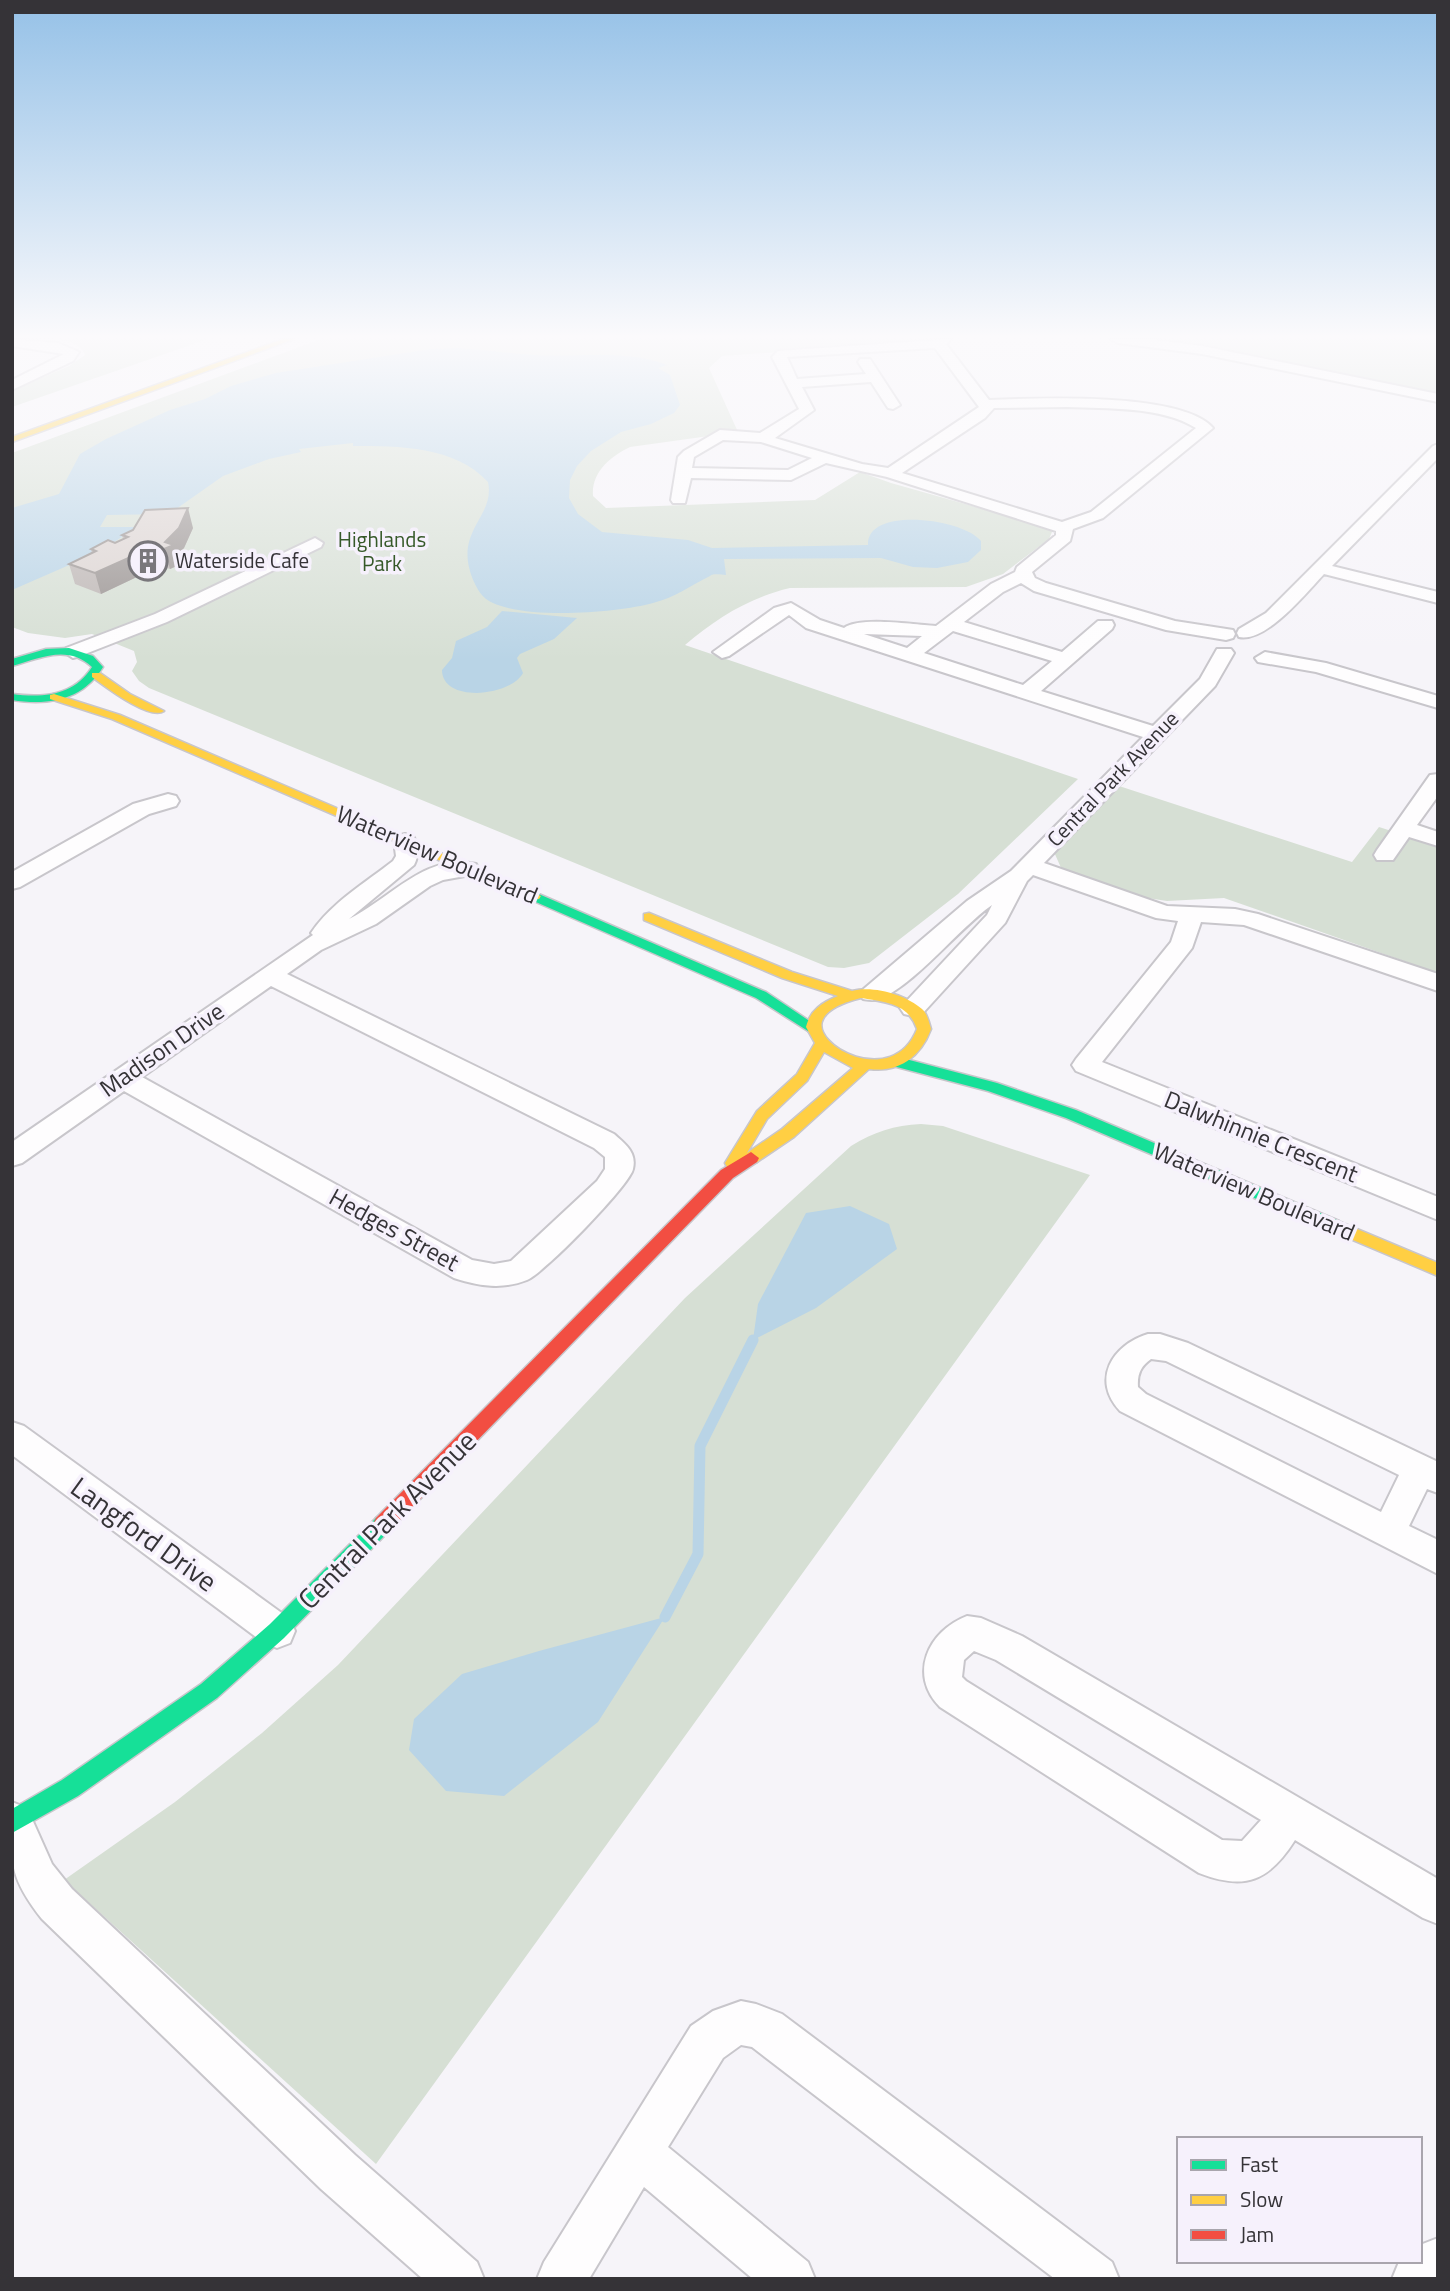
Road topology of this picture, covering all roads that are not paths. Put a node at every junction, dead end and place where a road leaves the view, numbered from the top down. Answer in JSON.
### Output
{"nodes":[{"id":1,"x":702,"y":446,"type":"edge"},
{"id":2,"x":780,"y":446,"type":"edge"},
{"id":3,"x":930,"y":446,"type":"edge"},
{"id":4,"x":1186,"y":446,"type":"edge"},
{"id":5,"x":1438,"y":449,"type":"edge"},
{"id":6,"x":824,"y":458,"type":"junction"},
{"id":7,"x":683,"y":473,"type":"junction"},
{"id":8,"x":893,"y":473,"type":"junction"},
{"id":9,"x":680,"y":500,"type":"dead end"},
{"id":10,"x":1062,"y":527,"type":"junction"},
{"id":11,"x":315,"y":543,"type":"dead end"},
{"id":12,"x":1321,"y":568,"type":"junction"},
{"id":13,"x":1023,"y":575,"type":"junction"},
{"id":14,"x":1438,"y":598,"type":"edge"},
{"id":15,"x":1272,"y":617,"type":"junction"},
{"id":16,"x":161,"y":618,"type":"junction"},
{"id":17,"x":1105,"y":625,"type":"dead end"},
{"id":18,"x":945,"y":628,"type":"junction"},
{"id":19,"x":837,"y":632,"type":"junction"},
{"id":20,"x":12,"y":646,"type":"edge"},
{"id":21,"x":1244,"y":651,"type":"junction"},
{"id":22,"x":72,"y":652,"type":"junction"},
{"id":23,"x":722,"y":652,"type":"dead end"},
{"id":24,"x":38,"y":654,"type":"junction"},
{"id":25,"x":910,"y":655,"type":"junction"},
{"id":26,"x":1065,"y":659,"type":"junction"},
{"id":27,"x":12,"y":663,"type":"edge"},
{"id":28,"x":95,"y":668,"type":"junction"},
{"id":29,"x":1026,"y":693,"type":"junction"},
{"id":30,"x":54,"y":697,"type":"junction"},
{"id":31,"x":14,"y":699,"type":"edge"},
{"id":32,"x":1438,"y":702,"type":"edge"},
{"id":33,"x":172,"y":717,"type":"dead end"},
{"id":34,"x":1156,"y":734,"type":"junction"},
{"id":35,"x":1438,"y":780,"type":"edge"},
{"id":36,"x":168,"y":801,"type":"dead end"},
{"id":37,"x":1404,"y":828,"type":"junction"},
{"id":38,"x":1438,"y":839,"type":"edge"},
{"id":39,"x":405,"y":841,"type":"junction"},
{"id":40,"x":1385,"y":855,"type":"dead end"},
{"id":41,"x":468,"y":869,"type":"junction"},
{"id":42,"x":1024,"y":871,"type":"junction"},
{"id":43,"x":12,"y":883,"type":"edge"},
{"id":44,"x":634,"y":910,"type":"dead end"},
{"id":45,"x":1191,"y":916,"type":"junction"},
{"id":46,"x":312,"y":945,"type":"junction"},
{"id":47,"x":269,"y":975,"type":"junction"},
{"id":48,"x":1438,"y":983,"type":"edge"},
{"id":49,"x":872,"y":993,"type":"junction"},
{"id":50,"x":848,"y":995,"type":"junction"},
{"id":51,"x":913,"y":1008,"type":"junction"},
{"id":52,"x":813,"y":1028,"type":"junction"},
{"id":53,"x":821,"y":1045,"type":"junction"},
{"id":54,"x":898,"y":1062,"type":"junction"},
{"id":55,"x":865,"y":1065,"type":"junction"},
{"id":56,"x":977,"y":1066,"type":"dead end"},
{"id":57,"x":122,"y":1078,"type":"junction"},
{"id":58,"x":1071,"y":1114,"type":"junction"},
{"id":59,"x":12,"y":1156,"type":"edge"},
{"id":60,"x":727,"y":1174,"type":"junction"},
{"id":61,"x":1438,"y":1209,"type":"edge"},
{"id":62,"x":1438,"y":1270,"type":"edge"},
{"id":63,"x":12,"y":1436,"type":"edge"},
{"id":64,"x":1429,"y":1473,"type":"edge"},
{"id":65,"x":1388,"y":1533,"type":"junction"},
{"id":66,"x":1438,"y":1558,"type":"edge"},
{"id":67,"x":277,"y":1631,"type":"junction"},
{"id":68,"x":1287,"y":1815,"type":"junction"},
{"id":69,"x":13,"y":1822,"type":"edge"},
{"id":70,"x":1438,"y":1903,"type":"edge"},
{"id":71,"x":639,"y":2153,"type":"junction"},
{"id":72,"x":1438,"y":2262,"type":"edge"},
{"id":73,"x":460,"y":2279,"type":"edge"},
{"id":74,"x":561,"y":2279,"type":"edge"},
{"id":75,"x":791,"y":2279,"type":"edge"},
{"id":76,"x":1095,"y":2279,"type":"edge"},
{"id":77,"x":1416,"y":2279,"type":"edge"}],
"edges":[{"from":1,"to":7,"type":"street"},
{"from":2,"to":6,"type":"street"},
{"from":3,"to":8,"type":"street"},
{"from":4,"to":10,"type":"street"},
{"from":5,"to":12,"type":"street"},
{"from":6,"to":7,"type":"street"},
{"from":6,"to":8,"type":"street"},
{"from":7,"to":9,"type":"street"},
{"from":8,"to":10,"type":"street"},
{"from":10,"to":13,"type":"street"},
{"from":11,"to":16,"type":"street"},
{"from":12,"to":14,"type":"street"},
{"from":12,"to":15,"type":"street"},
{"from":13,"to":18,"type":"street"},
{"from":13,"to":21,"type":"street"},
{"from":15,"to":21,"type":"street"},
{"from":15,"to":21,"type":"street"},
{"from":16,"to":22,"type":"street"},
{"from":16,"to":28,"type":"street"},
{"from":17,"to":26,"type":"street"},
{"from":18,"to":19,"type":"street"},
{"from":18,"to":25,"type":"street"},
{"from":18,"to":26,"type":"street"},
{"from":19,"to":23,"type":"street"},
{"from":19,"to":25,"type":"street"},
{"from":20,"to":24,"type":"street"},
{"from":21,"to":32,"type":"street"},
{"from":21,"to":34,"type":"street","name":"Central Park Avenue"},
{"from":22,"to":24,"type":"street"},
{"from":22,"to":28,"type":"street"},
{"from":24,"to":27,"type":"street"},
{"from":25,"to":29,"type":"street"},
{"from":26,"to":29,"type":"street"},
{"from":28,"to":30,"type":"street"},
{"from":28,"to":33,"type":"street"},
{"from":29,"to":34,"type":"street"},
{"from":30,"to":31,"type":"street"},
{"from":30,"to":39,"type":"street","name":"Waterview Boulevard"},
{"from":34,"to":42,"type":"street","name":"Central Park Avenue"},
{"from":35,"to":37,"type":"street"},
{"from":36,"to":43,"type":"street"},
{"from":37,"to":38,"type":"street"},
{"from":37,"to":40,"type":"street"},
{"from":39,"to":41,"type":"street","name":"Waterview Boulevard"},
{"from":39,"to":46,"type":"street","name":"Madison Drive"},
{"from":41,"to":46,"type":"street","name":"Madison Drive"},
{"from":41,"to":52,"type":"street","name":"Waterview Boulevard"},
{"from":42,"to":45,"type":"street"},
{"from":42,"to":49,"type":"street","name":"Central Park Avenue"},
{"from":42,"to":51,"type":"street","name":"Central Park Avenue"},
{"from":44,"to":50,"type":"street"},
{"from":45,"to":48,"type":"street"},
{"from":45,"to":61,"type":"street","name":"Dalwhinnie Crescent"},
{"from":46,"to":47,"type":"street","name":"Madison Drive"},
{"from":47,"to":57,"type":"street","name":"Madison Drive"},
{"from":47,"to":57,"type":"street","name":"Hedges Street"},
{"from":49,"to":50,"type":"street"},
{"from":49,"to":51,"type":"street"},
{"from":50,"to":52,"type":"street"},
{"from":51,"to":54,"type":"street"},
{"from":52,"to":53,"type":"street"},
{"from":53,"to":55,"type":"street"},
{"from":53,"to":60,"type":"street","name":"Central Park Avenue"},
{"from":54,"to":55,"type":"street"},
{"from":54,"to":58,"type":"street","name":"Waterview Boulevard"},
{"from":55,"to":60,"type":"street","name":"Central Park Avenue"},
{"from":56,"to":58,"type":"street","name":"Waterview Boulevard"},
{"from":57,"to":59,"type":"street","name":"Madison Drive"},
{"from":58,"to":62,"type":"street","name":"Waterview Boulevard"},
{"from":60,"to":67,"type":"street","name":"Central Park Avenue"},
{"from":63,"to":67,"type":"street","name":"Langford Drive"},
{"from":64,"to":65,"type":"street"},
{"from":64,"to":65,"type":"street"},
{"from":65,"to":66,"type":"street"},
{"from":67,"to":69,"type":"street","name":"Central Park Avenue"},
{"from":68,"to":68,"type":"street"},
{"from":68,"to":70,"type":"street"},
{"from":69,"to":73,"type":"street"},
{"from":71,"to":74,"type":"street"},
{"from":71,"to":75,"type":"street"},
{"from":71,"to":76,"type":"street"},
{"from":72,"to":77,"type":"street"}]}
